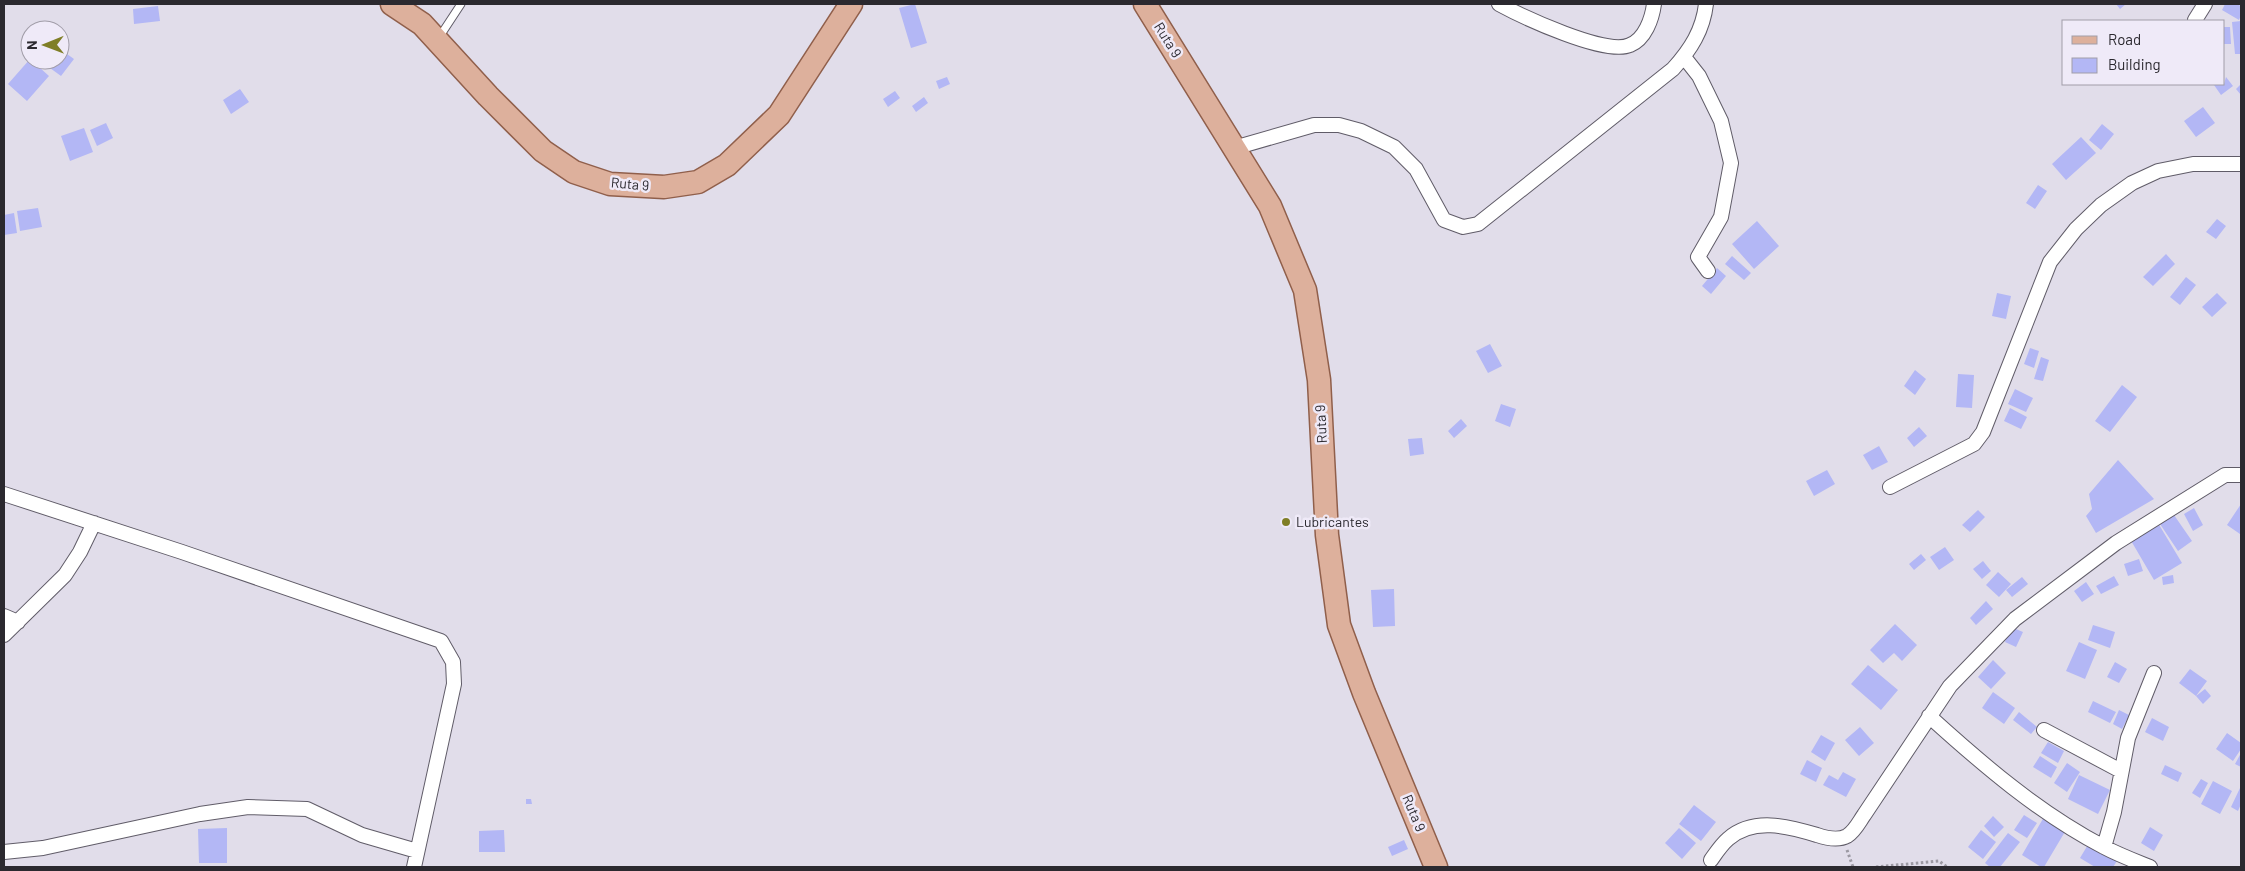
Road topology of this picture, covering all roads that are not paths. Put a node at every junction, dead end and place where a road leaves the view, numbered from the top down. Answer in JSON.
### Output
{"nodes":[{"id":1,"x":392,"y":4,"type":"edge"},
{"id":2,"x":461,"y":4,"type":"edge"},
{"id":3,"x":851,"y":4,"type":"edge"},
{"id":4,"x":1145,"y":4,"type":"edge"},
{"id":5,"x":1499,"y":4,"type":"edge"},
{"id":6,"x":1654,"y":4,"type":"edge"},
{"id":7,"x":1706,"y":4,"type":"edge"},
{"id":8,"x":2205,"y":4,"type":"edge"},
{"id":9,"x":2195,"y":20,"type":"dead end"},
{"id":10,"x":437,"y":41,"type":"junction"},
{"id":11,"x":1684,"y":57,"type":"junction"},
{"id":12,"x":1234,"y":148,"type":"junction"},
{"id":13,"x":2241,"y":164,"type":"edge"},
{"id":14,"x":1708,"y":272,"type":"dead end"},
{"id":15,"x":2241,"y":475,"type":"edge"},
{"id":16,"x":1890,"y":487,"type":"dead end"},
{"id":17,"x":4,"y":494,"type":"edge"},
{"id":18,"x":94,"y":523,"type":"junction"},
{"id":19,"x":4,"y":616,"type":"edge"},
{"id":20,"x":18,"y":622,"type":"junction"},
{"id":21,"x":4,"y":635,"type":"edge"},
{"id":22,"x":2154,"y":673,"type":"dead end"},
{"id":23,"x":1929,"y":716,"type":"junction"},
{"id":24,"x":2044,"y":730,"type":"dead end"},
{"id":25,"x":2121,"y":771,"type":"junction"},
{"id":26,"x":2104,"y":847,"type":"junction"},
{"id":27,"x":417,"y":851,"type":"junction"},
{"id":28,"x":4,"y":852,"type":"edge"},
{"id":29,"x":1711,"y":860,"type":"dead end"},
{"id":30,"x":414,"y":867,"type":"edge"},
{"id":31,"x":1436,"y":867,"type":"edge"},
{"id":32,"x":2150,"y":867,"type":"edge"}],
"edges":[{"from":1,"to":10,"type":"main road","name":"Ruta 9"},
{"from":2,"to":10,"type":"lane"},
{"from":3,"to":10,"type":"main road","name":"Ruta 9"},
{"from":4,"to":12,"type":"main road","name":"Ruta 9"},
{"from":5,"to":6,"type":"street"},
{"from":7,"to":11,"type":"street"},
{"from":8,"to":9,"type":"street"},
{"from":11,"to":12,"type":"street"},
{"from":11,"to":14,"type":"street"},
{"from":12,"to":31,"type":"main road","name":"Ruta 9"},
{"from":13,"to":16,"type":"street"},
{"from":15,"to":23,"type":"street"},
{"from":17,"to":18,"type":"street"},
{"from":18,"to":20,"type":"street"},
{"from":18,"to":27,"type":"street"},
{"from":19,"to":20,"type":"street"},
{"from":20,"to":21,"type":"street"},
{"from":22,"to":25,"type":"street"},
{"from":23,"to":26,"type":"street"},
{"from":23,"to":29,"type":"street"},
{"from":24,"to":25,"type":"street"},
{"from":25,"to":26,"type":"street"},
{"from":26,"to":32,"type":"street"},
{"from":27,"to":28,"type":"street"},
{"from":27,"to":30,"type":"street"}]}
